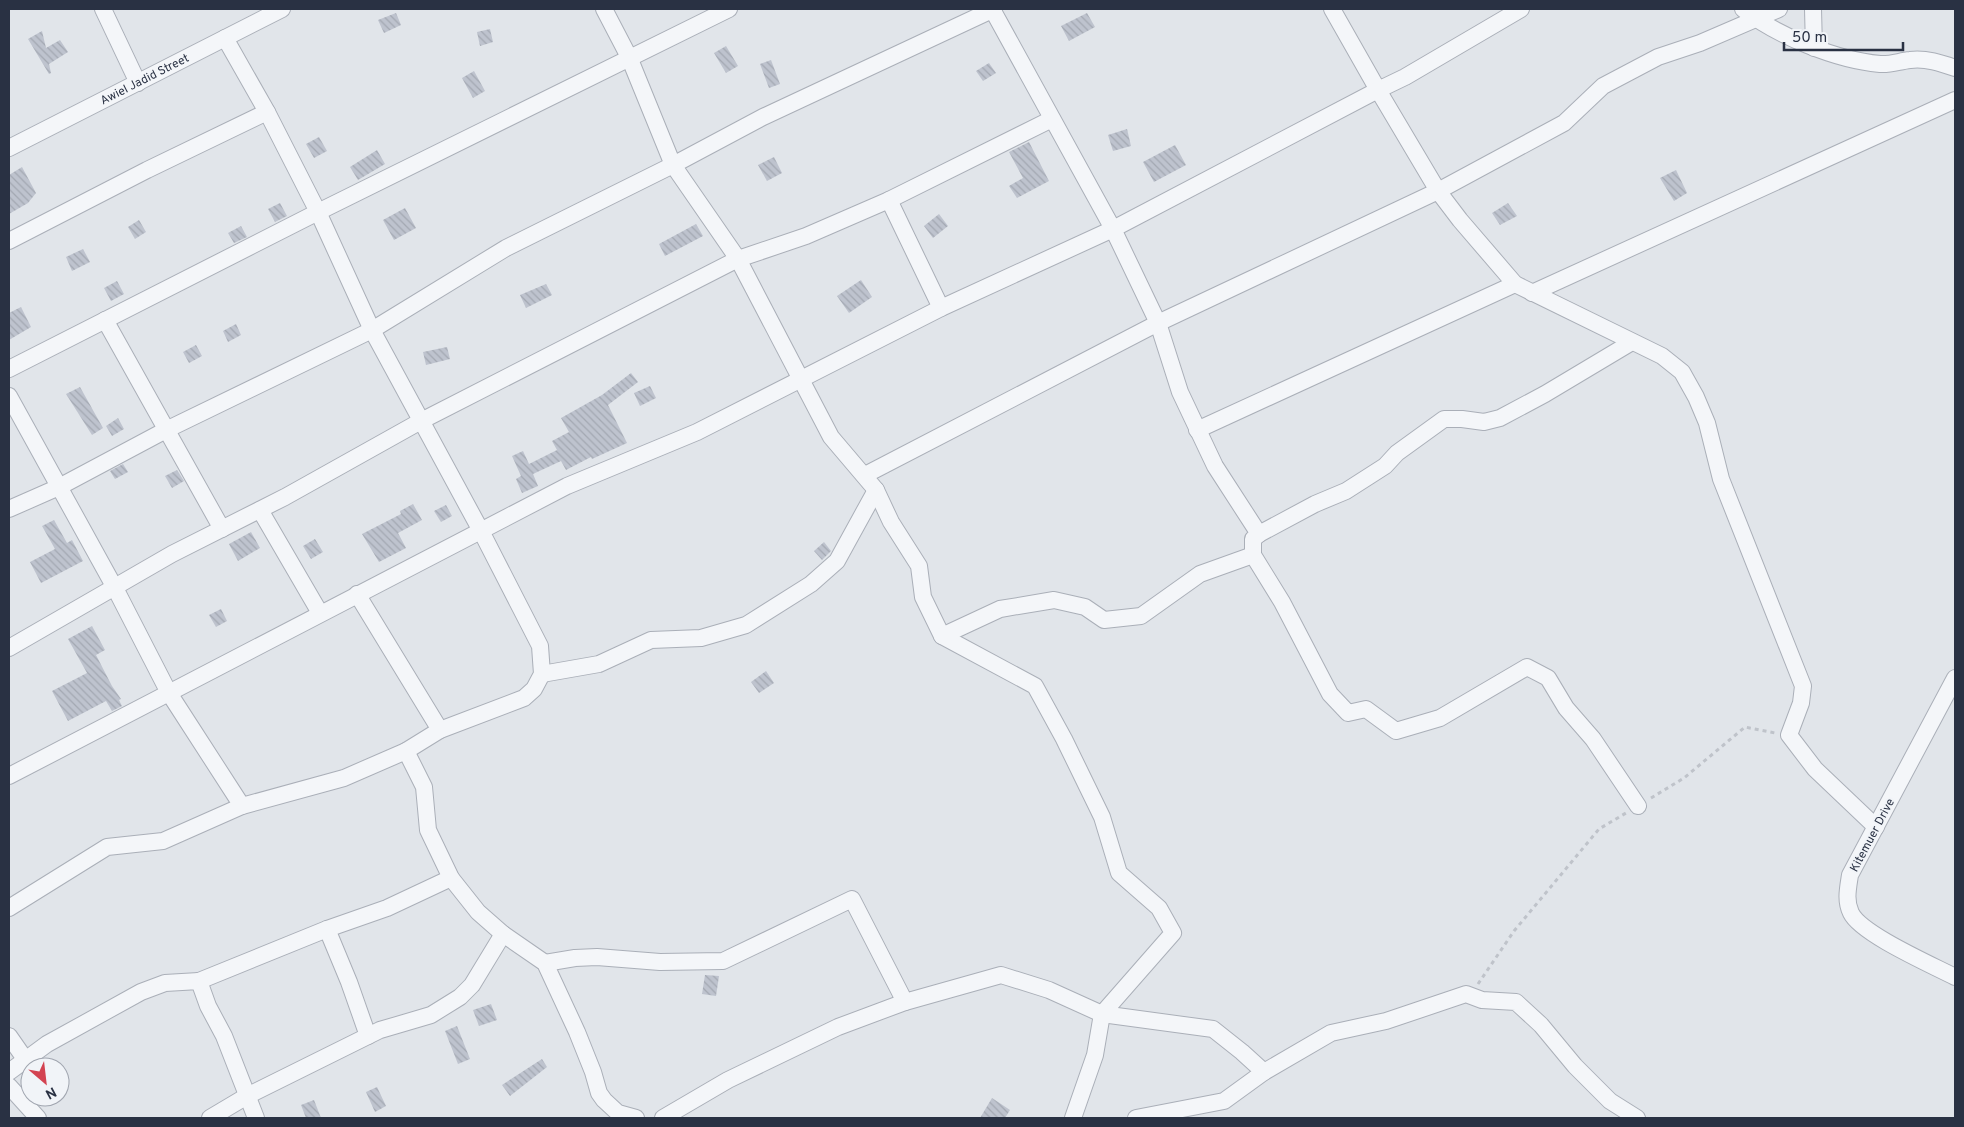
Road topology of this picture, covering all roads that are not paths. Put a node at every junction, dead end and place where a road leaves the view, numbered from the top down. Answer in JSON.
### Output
{"nodes":[{"id":1,"x":103,"y":9,"type":"edge"},
{"id":2,"x":282,"y":9,"type":"edge"},
{"id":3,"x":604,"y":9,"type":"edge"},
{"id":4,"x":729,"y":9,"type":"edge"},
{"id":5,"x":993,"y":9,"type":"edge"},
{"id":6,"x":1332,"y":9,"type":"edge"},
{"id":7,"x":1521,"y":9,"type":"edge"},
{"id":8,"x":1778,"y":9,"type":"edge"},
{"id":9,"x":1813,"y":9,"type":"edge"},
{"id":10,"x":1750,"y":14,"type":"edge"},
{"id":11,"x":225,"y":38,"type":"junction"},
{"id":12,"x":1814,"y":48,"type":"junction"},
{"id":13,"x":629,"y":57,"type":"junction"},
{"id":14,"x":1955,"y":68,"type":"edge"},
{"id":15,"x":138,"y":83,"type":"junction"},
{"id":16,"x":1378,"y":90,"type":"junction"},
{"id":17,"x":1955,"y":100,"type":"edge"},
{"id":18,"x":267,"y":112,"type":"junction"},
{"id":19,"x":1052,"y":119,"type":"junction"},
{"id":20,"x":9,"y":148,"type":"edge"},
{"id":21,"x":673,"y":165,"type":"junction"},
{"id":22,"x":1438,"y":190,"type":"junction"},
{"id":23,"x":889,"y":200,"type":"junction"},
{"id":24,"x":318,"y":212,"type":"junction"},
{"id":25,"x":1113,"y":229,"type":"junction"},
{"id":26,"x":9,"y":241,"type":"edge"},
{"id":27,"x":738,"y":259,"type":"junction"},
{"id":28,"x":1515,"y":284,"type":"junction"},
{"id":29,"x":1532,"y":293,"type":"junction"},
{"id":30,"x":941,"y":308,"type":"junction"},
{"id":31,"x":105,"y":320,"type":"junction"},
{"id":32,"x":1158,"y":323,"type":"junction"},
{"id":33,"x":372,"y":330,"type":"junction"},
{"id":34,"x":1632,"y":342,"type":"junction"},
{"id":35,"x":9,"y":369,"type":"edge"},
{"id":36,"x":801,"y":378,"type":"junction"},
{"id":37,"x":9,"y":396,"type":"edge"},
{"id":38,"x":421,"y":421,"type":"junction"},
{"id":39,"x":166,"y":430,"type":"junction"},
{"id":40,"x":1197,"y":430,"type":"junction"},
{"id":41,"x":865,"y":475,"type":"junction"},
{"id":42,"x":58,"y":487,"type":"junction"},
{"id":43,"x":876,"y":490,"type":"junction"},
{"id":44,"x":9,"y":509,"type":"edge"},
{"id":45,"x":260,"y":510,"type":"junction"},
{"id":46,"x":222,"y":529,"type":"junction"},
{"id":47,"x":481,"y":531,"type":"junction"},
{"id":48,"x":1259,"y":534,"type":"junction"},
{"id":49,"x":1253,"y":554,"type":"junction"},
{"id":50,"x":115,"y":588,"type":"junction"},
{"id":51,"x":357,"y":594,"type":"junction"},
{"id":52,"x":320,"y":613,"type":"junction"},
{"id":53,"x":942,"y":636,"type":"junction"},
{"id":54,"x":9,"y":648,"type":"edge"},
{"id":55,"x":542,"y":674,"type":"junction"},
{"id":56,"x":1955,"y":678,"type":"edge"},
{"id":57,"x":169,"y":693,"type":"junction"},
{"id":58,"x":440,"y":730,"type":"junction"},
{"id":59,"x":406,"y":751,"type":"junction"},
{"id":60,"x":9,"y":776,"type":"edge"},
{"id":61,"x":242,"y":806,"type":"junction"},
{"id":62,"x":1638,"y":806,"type":"road end"},
{"id":63,"x":1876,"y":827,"type":"junction"},
{"id":64,"x":451,"y":878,"type":"junction"},
{"id":65,"x":9,"y":908,"type":"edge"},
{"id":66,"x":327,"y":928,"type":"junction"},
{"id":67,"x":503,"y":934,"type":"junction"},
{"id":68,"x":545,"y":963,"type":"junction"},
{"id":69,"x":1955,"y":977,"type":"edge"},
{"id":70,"x":199,"y":981,"type":"junction"},
{"id":71,"x":905,"y":1002,"type":"junction"},
{"id":72,"x":1102,"y":1014,"type":"junction"},
{"id":73,"x":9,"y":1036,"type":"edge"},
{"id":74,"x":368,"y":1036,"type":"junction"},
{"id":75,"x":24,"y":1057,"type":"edge"},
{"id":76,"x":28,"y":1057,"type":"edge"},
{"id":77,"x":20,"y":1063,"type":"edge"},
{"id":78,"x":9,"y":1072,"type":"edge"},
{"id":79,"x":1264,"y":1072,"type":"junction"},
{"id":80,"x":9,"y":1086,"type":"edge"},
{"id":81,"x":247,"y":1096,"type":"junction"},
{"id":82,"x":611,"y":1116,"type":"edge"},
{"id":83,"x":38,"y":1118,"type":"edge"},
{"id":84,"x":210,"y":1118,"type":"edge"},
{"id":85,"x":256,"y":1118,"type":"edge"},
{"id":86,"x":636,"y":1118,"type":"edge"},
{"id":87,"x":663,"y":1118,"type":"edge"},
{"id":88,"x":1073,"y":1118,"type":"edge"},
{"id":89,"x":1136,"y":1118,"type":"edge"},
{"id":90,"x":1637,"y":1118,"type":"edge"}],
"edges":[{"from":1,"to":15,"type":"street"},
{"from":2,"to":11,"type":"street","name":"Awiel Jadid Street"},
{"from":3,"to":13,"type":"street"},
{"from":4,"to":13,"type":"street"},
{"from":5,"to":19,"type":"street"},
{"from":5,"to":21,"type":"street"},
{"from":6,"to":16,"type":"street"},
{"from":7,"to":16,"type":"street"},
{"from":8,"to":10,"type":"street"},
{"from":9,"to":12,"type":"street"},
{"from":10,"to":12,"type":"street"},
{"from":10,"to":22,"type":"street"},
{"from":11,"to":15,"type":"street","name":"Awiel Jadid Street"},
{"from":11,"to":18,"type":"street"},
{"from":12,"to":14,"type":"street"},
{"from":13,"to":21,"type":"street"},
{"from":13,"to":24,"type":"street"},
{"from":15,"to":20,"type":"street","name":"Awiel Jadid Street"},
{"from":16,"to":22,"type":"street"},
{"from":16,"to":25,"type":"street"},
{"from":17,"to":29,"type":"street"},
{"from":18,"to":24,"type":"street"},
{"from":18,"to":26,"type":"street"},
{"from":19,"to":23,"type":"street"},
{"from":19,"to":25,"type":"street"},
{"from":21,"to":27,"type":"street"},
{"from":21,"to":33,"type":"street"},
{"from":22,"to":28,"type":"street"},
{"from":22,"to":32,"type":"street"},
{"from":23,"to":27,"type":"street"},
{"from":23,"to":30,"type":"street"},
{"from":24,"to":31,"type":"street"},
{"from":24,"to":33,"type":"street"},
{"from":25,"to":30,"type":"street"},
{"from":25,"to":32,"type":"street"},
{"from":27,"to":36,"type":"street"},
{"from":27,"to":38,"type":"street"},
{"from":28,"to":29,"type":"street"},
{"from":28,"to":40,"type":"street"},
{"from":29,"to":34,"type":"street"},
{"from":30,"to":36,"type":"street"},
{"from":31,"to":35,"type":"street"},
{"from":31,"to":39,"type":"street"},
{"from":32,"to":40,"type":"street"},
{"from":32,"to":41,"type":"street"},
{"from":33,"to":38,"type":"street"},
{"from":33,"to":39,"type":"street"},
{"from":34,"to":48,"type":"street"},
{"from":34,"to":63,"type":"street"},
{"from":36,"to":41,"type":"street"},
{"from":36,"to":47,"type":"street"},
{"from":37,"to":42,"type":"street"},
{"from":38,"to":45,"type":"street"},
{"from":38,"to":47,"type":"street"},
{"from":39,"to":42,"type":"street"},
{"from":39,"to":46,"type":"street"},
{"from":40,"to":48,"type":"street"},
{"from":41,"to":43,"type":"street"},
{"from":42,"to":44,"type":"street"},
{"from":42,"to":50,"type":"street"},
{"from":43,"to":53,"type":"street"},
{"from":43,"to":55,"type":"street"},
{"from":45,"to":46,"type":"street"},
{"from":45,"to":52,"type":"street"},
{"from":46,"to":50,"type":"street"},
{"from":47,"to":51,"type":"street"},
{"from":47,"to":55,"type":"street"},
{"from":48,"to":49,"type":"street"},
{"from":49,"to":53,"type":"street"},
{"from":49,"to":62,"type":"street"},
{"from":50,"to":54,"type":"street"},
{"from":50,"to":57,"type":"street"},
{"from":51,"to":52,"type":"street"},
{"from":51,"to":58,"type":"street"},
{"from":52,"to":57,"type":"street"},
{"from":53,"to":72,"type":"street"},
{"from":55,"to":58,"type":"street"},
{"from":56,"to":63,"type":"street","name":"Kitemuer Drive"},
{"from":57,"to":60,"type":"street"},
{"from":57,"to":61,"type":"street"},
{"from":58,"to":59,"type":"street"},
{"from":59,"to":61,"type":"street"},
{"from":59,"to":64,"type":"street"},
{"from":61,"to":65,"type":"street"},
{"from":63,"to":69,"type":"street","name":"Kitemuer Drive"},
{"from":64,"to":66,"type":"street"},
{"from":64,"to":67,"type":"street"},
{"from":66,"to":70,"type":"street"},
{"from":66,"to":74,"type":"street"},
{"from":67,"to":68,"type":"street"},
{"from":67,"to":74,"type":"street"},
{"from":68,"to":71,"type":"street"},
{"from":68,"to":82,"type":"street"},
{"from":70,"to":76,"type":"street"},
{"from":70,"to":81,"type":"street"},
{"from":71,"to":72,"type":"street"},
{"from":71,"to":87,"type":"street"},
{"from":72,"to":79,"type":"street"},
{"from":72,"to":88,"type":"street"},
{"from":73,"to":75,"type":"street"},
{"from":74,"to":81,"type":"street"},
{"from":77,"to":78,"type":"street"},
{"from":79,"to":89,"type":"street"},
{"from":79,"to":90,"type":"street"},
{"from":80,"to":83,"type":"street"},
{"from":81,"to":84,"type":"street"},
{"from":81,"to":85,"type":"street"},
{"from":82,"to":86,"type":"street"}]}
